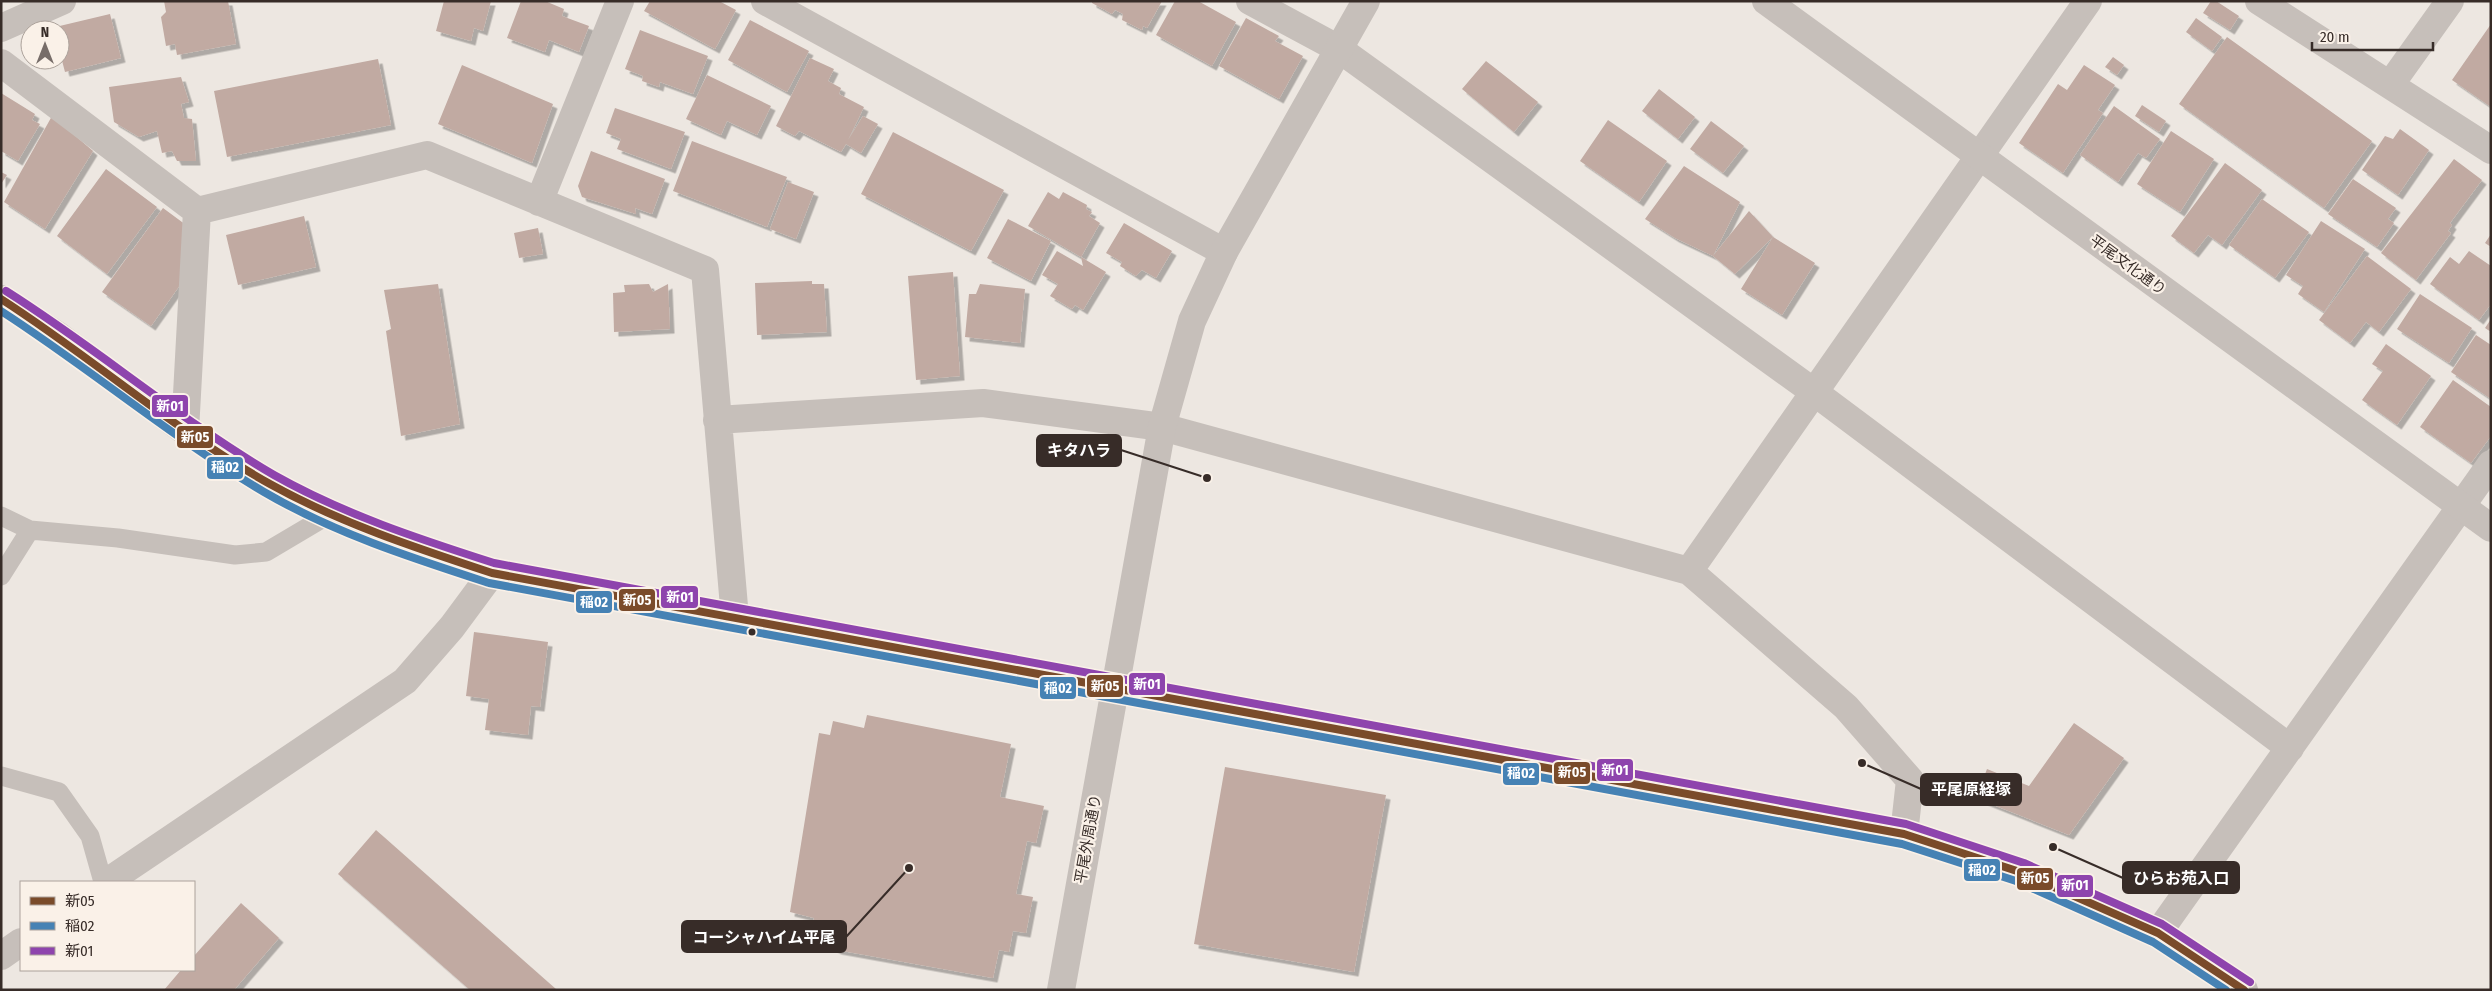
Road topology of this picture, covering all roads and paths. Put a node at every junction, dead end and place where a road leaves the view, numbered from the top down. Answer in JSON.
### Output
{"nodes":[{"id":1,"x":62,"y":1,"type":"edge"},
{"id":2,"x":620,"y":1,"type":"edge"},
{"id":3,"x":765,"y":1,"type":"edge"},
{"id":4,"x":1250,"y":1,"type":"edge"},
{"id":5,"x":1366,"y":1,"type":"edge"},
{"id":6,"x":1766,"y":1,"type":"edge"},
{"id":7,"x":2088,"y":1,"type":"edge"},
{"id":8,"x":2259,"y":1,"type":"edge"},
{"id":9,"x":2450,"y":1,"type":"edge"},
{"id":10,"x":1,"y":28,"type":"edge"},
{"id":11,"x":1338,"y":48,"type":"junction"},
{"id":12,"x":1,"y":63,"type":"edge"},
{"id":13,"x":2390,"y":86,"type":"junction"},
{"id":14,"x":2491,"y":150,"type":"edge"},
{"id":15,"x":1979,"y":157,"type":"junction"},
{"id":16,"x":539,"y":202,"type":"junction"},
{"id":17,"x":197,"y":211,"type":"junction"},
{"id":18,"x":1224,"y":252,"type":"junction"},
{"id":19,"x":1,"y":299,"type":"edge"},
{"id":20,"x":1814,"y":392,"type":"junction"},
{"id":21,"x":717,"y":420,"type":"junction"},
{"id":22,"x":1162,"y":427,"type":"junction"},
{"id":23,"x":185,"y":432,"type":"junction"},
{"id":24,"x":2491,"y":464,"type":"edge"},
{"id":25,"x":2460,"y":505,"type":"junction"},
{"id":26,"x":330,"y":514,"type":"junction"},
{"id":27,"x":1,"y":516,"type":"edge"},
{"id":28,"x":2491,"y":528,"type":"edge"},
{"id":29,"x":30,"y":530,"type":"junction"},
{"id":30,"x":1689,"y":570,"type":"junction"},
{"id":31,"x":492,"y":573,"type":"junction"},
{"id":32,"x":1,"y":576,"type":"edge"},
{"id":33,"x":735,"y":618,"type":"junction"},
{"id":34,"x":1116,"y":688,"type":"junction"},
{"id":35,"x":2290,"y":748,"type":"junction"},
{"id":36,"x":1,"y":776,"type":"edge"},
{"id":37,"x":1904,"y":834,"type":"junction"},
{"id":38,"x":105,"y":881,"type":"edge"},
{"id":39,"x":106,"y":881,"type":"edge"},
{"id":40,"x":2158,"y":933,"type":"junction"},
{"id":41,"x":20,"y":943,"type":"edge"},
{"id":42,"x":1,"y":956,"type":"edge"},
{"id":43,"x":1061,"y":990,"type":"edge"},
{"id":44,"x":2244,"y":990,"type":"edge"}],
"edges":[{"from":1,"to":10,"type":"street"},
{"from":2,"to":16,"type":"street"},
{"from":3,"to":18,"type":"street"},
{"from":4,"to":11,"type":"street"},
{"from":5,"to":11,"type":"street","name":"平尾外周通り"},
{"from":6,"to":15,"type":"street","name":"平尾文化通り"},
{"from":7,"to":15,"type":"street"},
{"from":8,"to":13,"type":"street"},
{"from":9,"to":13,"type":"street"},
{"from":11,"to":18,"type":"street","name":"平尾外周通り"},
{"from":11,"to":20,"type":"street"},
{"from":12,"to":17,"type":"street"},
{"from":13,"to":14,"type":"street"},
{"from":15,"to":20,"type":"street"},
{"from":15,"to":25,"type":"street","name":"平尾文化通り"},
{"from":16,"to":17,"type":"street"},
{"from":16,"to":21,"type":"street"},
{"from":17,"to":23,"type":"street"},
{"from":18,"to":22,"type":"street","name":"平尾外周通り"},
{"from":19,"to":23,"type":"street"},
{"from":20,"to":30,"type":"street"},
{"from":20,"to":35,"type":"street"},
{"from":21,"to":22,"type":"street"},
{"from":21,"to":33,"type":"street"},
{"from":22,"to":30,"type":"street"},
{"from":22,"to":34,"type":"street","name":"平尾外周通り"},
{"from":23,"to":26,"type":"street"},
{"from":24,"to":25,"type":"street"},
{"from":25,"to":28,"type":"street","name":"平尾文化通り"},
{"from":25,"to":35,"type":"street"},
{"from":26,"to":29,"type":"lane"},
{"from":26,"to":31,"type":"street"},
{"from":27,"to":29,"type":"lane"},
{"from":29,"to":32,"type":"lane"},
{"from":30,"to":37,"type":"street"},
{"from":31,"to":33,"type":"street"},
{"from":31,"to":39,"type":"street"},
{"from":33,"to":34,"type":"street"},
{"from":34,"to":37,"type":"street"},
{"from":34,"to":43,"type":"street","name":"平尾外周通り"},
{"from":35,"to":40,"type":"street"},
{"from":36,"to":38,"type":"lane"},
{"from":37,"to":40,"type":"street"},
{"from":40,"to":44,"type":"street"},
{"from":41,"to":42,"type":"street"}]}
